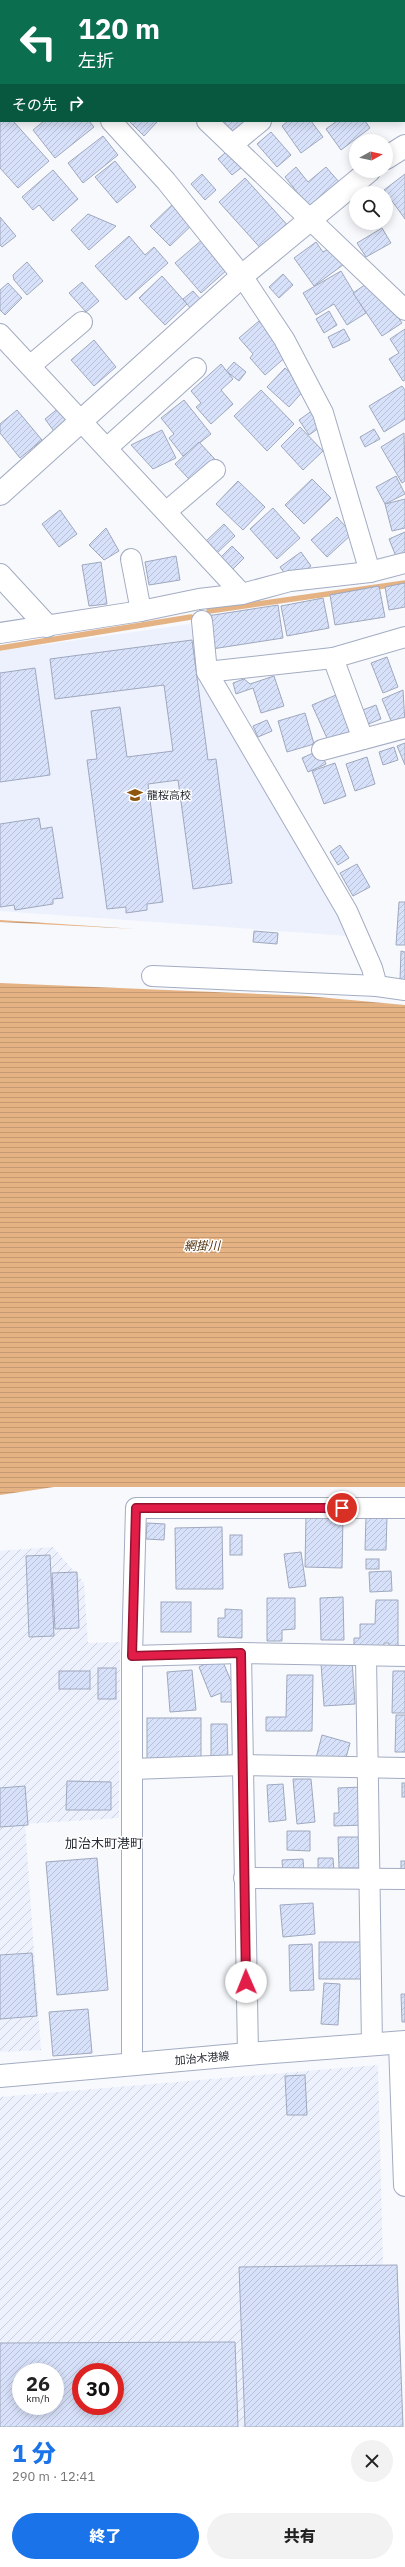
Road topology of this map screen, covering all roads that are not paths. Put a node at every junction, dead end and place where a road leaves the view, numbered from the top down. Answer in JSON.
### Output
{"nodes":[{"id":1,"x":112,"y":122,"type":"edge"},
{"id":2,"x":208,"y":122,"type":"edge"},
{"id":3,"x":260,"y":122,"type":"edge"},
{"id":4,"x":232,"y":145,"type":"junction"},
{"id":5,"x":405,"y":146,"type":"edge"},
{"id":6,"x":393,"y":154,"type":"edge"},
{"id":7,"x":360,"y":178,"type":"edge"},
{"id":8,"x":310,"y":218,"type":"junction"},
{"id":9,"x":242,"y":276,"type":"junction"},
{"id":10,"x":405,"y":310,"type":"edge"},
{"id":11,"x":82,"y":322,"type":"dead end"},
{"id":12,"x":0,"y":334,"type":"edge"},
{"id":13,"x":30,"y":366,"type":"junction"},
{"id":14,"x":196,"y":368,"type":"dead end"},
{"id":15,"x":80,"y":420,"type":"junction"},
{"id":16,"x":106,"y":448,"type":"junction"},
{"id":17,"x":215,"y":470,"type":"dead end"},
{"id":18,"x":0,"y":494,"type":"edge"},
{"id":19,"x":167,"y":512,"type":"junction"},
{"id":20,"x":131,"y":559,"type":"dead end"},
{"id":21,"x":405,"y":563,"type":"edge"},
{"id":22,"x":370,"y":572,"type":"junction"},
{"id":23,"x":0,"y":575,"type":"edge"},
{"id":24,"x":242,"y":594,"type":"junction"},
{"id":25,"x":141,"y":611,"type":"junction"},
{"id":26,"x":202,"y":622,"type":"dead end"},
{"id":27,"x":47,"y":626,"type":"junction"},
{"id":28,"x":0,"y":634,"type":"edge"},
{"id":29,"x":405,"y":637,"type":"edge"},
{"id":30,"x":332,"y":658,"type":"junction"},
{"id":31,"x":207,"y":672,"type":"junction"},
{"id":32,"x":405,"y":728,"type":"edge"},
{"id":33,"x":363,"y":739,"type":"junction"},
{"id":34,"x":322,"y":750,"type":"dead end"},
{"id":35,"x":152,"y":976,"type":"dead end"},
{"id":36,"x":377,"y":986,"type":"junction"},
{"id":37,"x":405,"y":990,"type":"edge"},
{"id":38,"x":405,"y":1508,"type":"edge"},
{"id":39,"x":241,"y":1653,"type":"junction"},
{"id":40,"x":132,"y":1656,"type":"junction"},
{"id":41,"x":366,"y":1656,"type":"junction"},
{"id":42,"x":405,"y":1656,"type":"edge"},
{"id":43,"x":242,"y":1765,"type":"junction"},
{"id":44,"x":405,"y":1768,"type":"edge"},
{"id":45,"x":133,"y":1769,"type":"junction"},
{"id":46,"x":368,"y":1769,"type":"junction"},
{"id":47,"x":244,"y":1878,"type":"junction"},
{"id":48,"x":370,"y":1879,"type":"junction"},
{"id":49,"x":405,"y":1879,"type":"edge"},
{"id":50,"x":403,"y":2042,"type":"edge"},
{"id":51,"x":372,"y":2045,"type":"junction"},
{"id":52,"x":248,"y":2054,"type":"junction"},
{"id":53,"x":132,"y":2064,"type":"junction"},
{"id":54,"x":0,"y":2076,"type":"edge"},
{"id":55,"x":405,"y":2185,"type":"edge"}],
"edges":[{"from":1,"to":9,"type":"street"},
{"from":2,"to":4,"type":"street"},
{"from":3,"to":4,"type":"street"},
{"from":4,"to":8,"type":"street"},
{"from":5,"to":6,"type":"street"},
{"from":7,"to":8,"type":"street"},
{"from":8,"to":9,"type":"street"},
{"from":8,"to":10,"type":"street"},
{"from":9,"to":15,"type":"street"},
{"from":9,"to":22,"type":"street"},
{"from":11,"to":13,"type":"street"},
{"from":12,"to":13,"type":"street"},
{"from":13,"to":15,"type":"street"},
{"from":14,"to":16,"type":"street"},
{"from":15,"to":16,"type":"street"},
{"from":15,"to":18,"type":"street"},
{"from":16,"to":19,"type":"street"},
{"from":17,"to":19,"type":"street"},
{"from":19,"to":24,"type":"street"},
{"from":20,"to":25,"type":"street"},
{"from":21,"to":22,"type":"street"},
{"from":22,"to":24,"type":"street"},
{"from":23,"to":27,"type":"street"},
{"from":24,"to":25,"type":"street"},
{"from":25,"to":27,"type":"street"},
{"from":26,"to":31,"type":"street"},
{"from":27,"to":28,"type":"street"},
{"from":29,"to":30,"type":"street"},
{"from":30,"to":31,"type":"street"},
{"from":30,"to":33,"type":"street"},
{"from":31,"to":36,"type":"street"},
{"from":32,"to":33,"type":"street"},
{"from":33,"to":34,"type":"street"},
{"from":35,"to":36,"type":"street"},
{"from":36,"to":37,"type":"street"},
{"from":38,"to":40,"type":"street"},
{"from":39,"to":40,"type":"street"},
{"from":39,"to":41,"type":"street"},
{"from":39,"to":43,"type":"street"},
{"from":40,"to":45,"type":"street"},
{"from":41,"to":42,"type":"street"},
{"from":41,"to":46,"type":"street"},
{"from":43,"to":45,"type":"street"},
{"from":43,"to":46,"type":"street"},
{"from":43,"to":47,"type":"street"},
{"from":44,"to":46,"type":"street"},
{"from":45,"to":53,"type":"street"},
{"from":46,"to":48,"type":"street"},
{"from":47,"to":48,"type":"street"},
{"from":47,"to":52,"type":"street"},
{"from":48,"to":49,"type":"street"},
{"from":48,"to":51,"type":"street"},
{"from":50,"to":51,"type":"street","name":"加治木港線"},
{"from":50,"to":55,"type":"street"},
{"from":51,"to":52,"type":"street","name":"加治木港線"},
{"from":52,"to":53,"type":"street","name":"加治木港線"},
{"from":53,"to":54,"type":"street","name":"加治木港線"}]}
